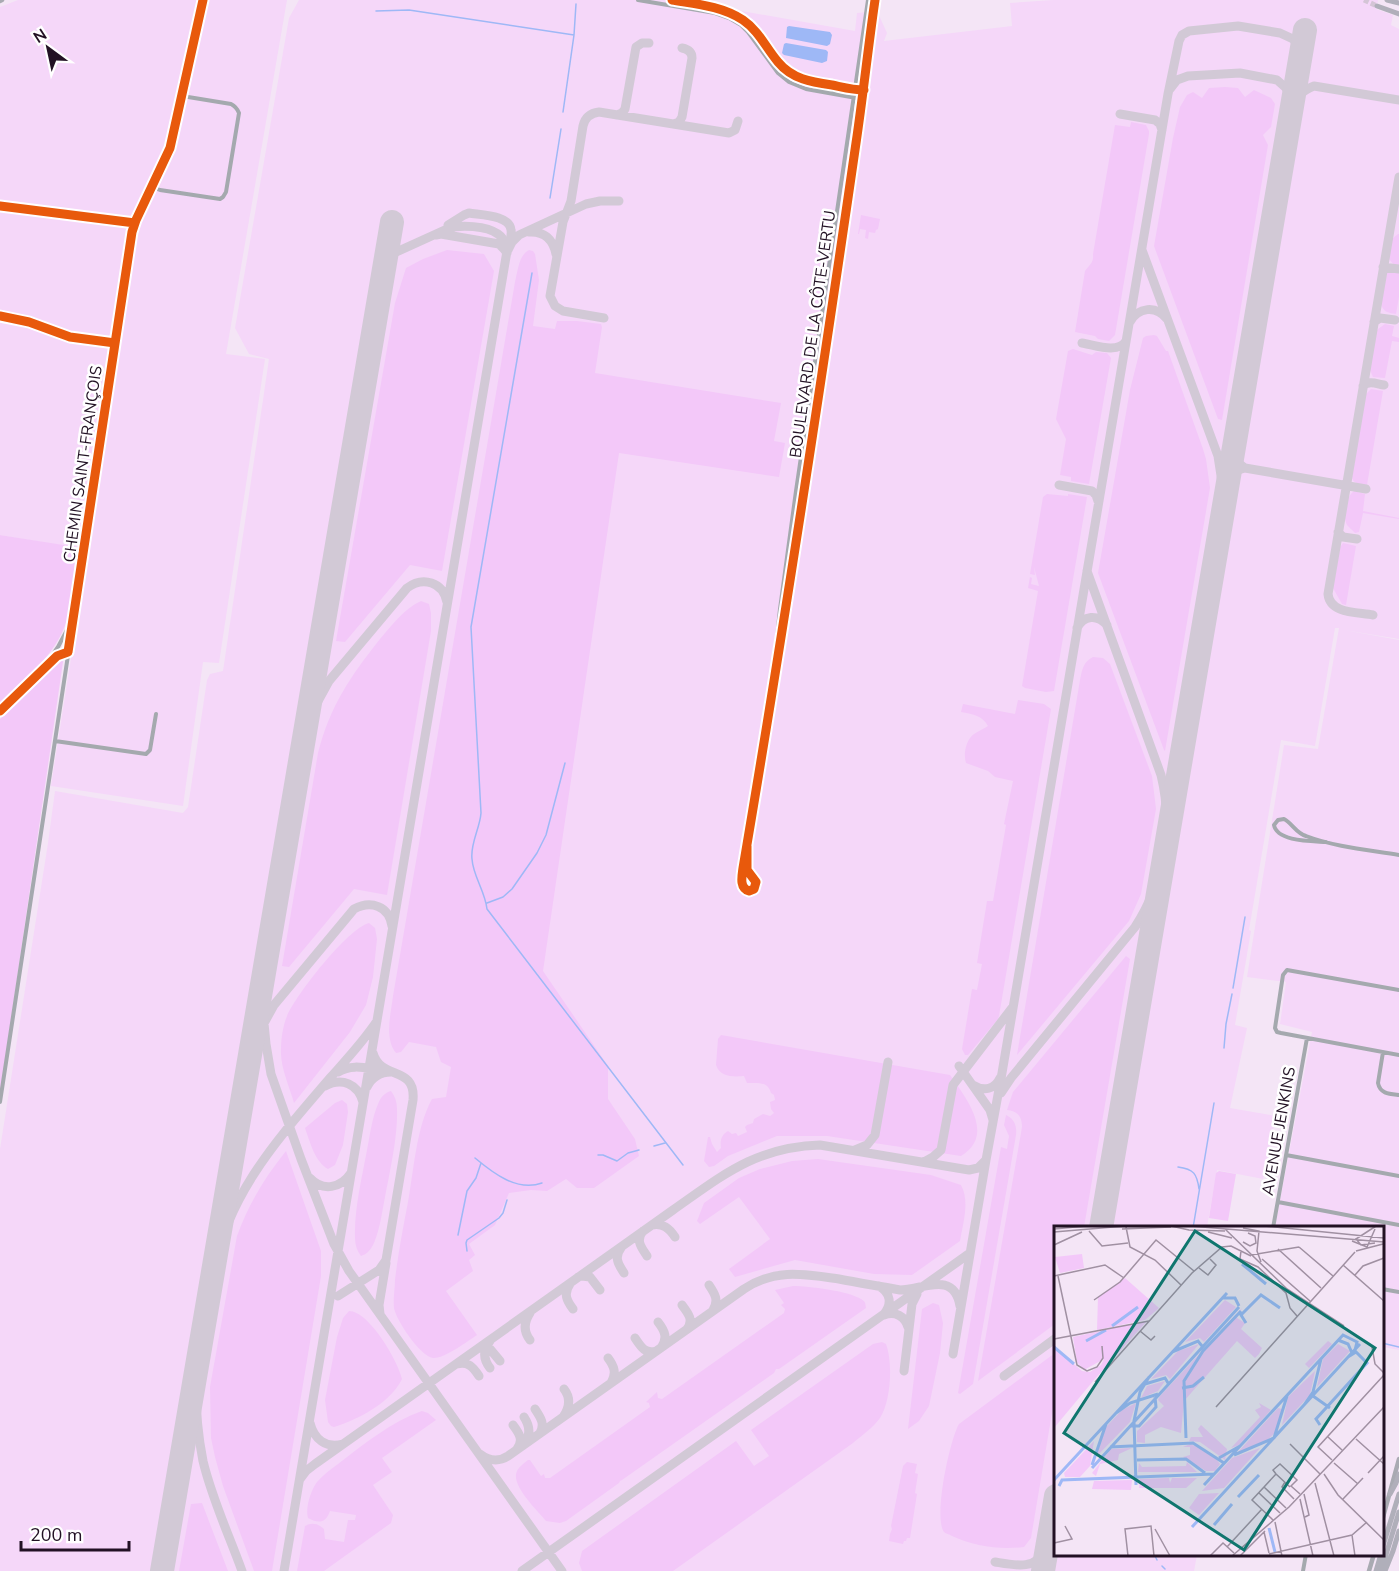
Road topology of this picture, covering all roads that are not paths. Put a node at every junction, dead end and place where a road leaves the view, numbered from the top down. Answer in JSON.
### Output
{"nodes":[{"id":1,"x":203,"y":0,"type":"edge"},
{"id":2,"x":638,"y":0,"type":"edge"},
{"id":3,"x":868,"y":0,"type":"edge"},
{"id":4,"x":875,"y":0,"type":"edge"},
{"id":5,"x":1387,"y":0,"type":"edge"},
{"id":6,"x":1399,"y":3,"type":"edge"},
{"id":7,"x":1377,"y":6,"type":"dead end"},
{"id":8,"x":1399,"y":14,"type":"edge"},
{"id":9,"x":863,"y":93,"type":"junction"},
{"id":10,"x":855,"y":95,"type":"junction"},
{"id":11,"x":182,"y":96,"type":"junction"},
{"id":12,"x":862,"y":99,"type":"junction"},
{"id":13,"x":152,"y":187,"type":"junction"},
{"id":14,"x":0,"y":206,"type":"edge"},
{"id":15,"x":135,"y":223,"type":"junction"},
{"id":16,"x":0,"y":316,"type":"edge"},
{"id":17,"x":115,"y":343,"type":"junction"},
{"id":18,"x":72,"y":625,"type":"junction"},
{"id":19,"x":68,"y":652,"type":"junction"},
{"id":20,"x":774,"y":671,"type":"junction"},
{"id":21,"x":39,"y":672,"type":"junction"},
{"id":22,"x":0,"y":711,"type":"edge"},
{"id":23,"x":156,"y":714,"type":"dead end"},
{"id":24,"x":55,"y":741,"type":"junction"},
{"id":25,"x":1326,"y":842,"type":"junction"},
{"id":26,"x":747,"y":846,"type":"junction"},
{"id":27,"x":1399,"y":855,"type":"edge"},
{"id":28,"x":1399,"y":990,"type":"edge"},
{"id":29,"x":1307,"y":1038,"type":"junction"},
{"id":30,"x":1383,"y":1052,"type":"junction"},
{"id":31,"x":1399,"y":1055,"type":"edge"},
{"id":32,"x":1399,"y":1095,"type":"edge"},
{"id":33,"x":0,"y":1102,"type":"edge"},
{"id":34,"x":1286,"y":1155,"type":"junction"},
{"id":35,"x":1399,"y":1176,"type":"edge"},
{"id":36,"x":1278,"y":1202,"type":"junction"},
{"id":37,"x":1399,"y":1225,"type":"edge"},
{"id":38,"x":1273,"y":1226,"type":"edge"},
{"id":39,"x":1384,"y":1289,"type":"edge"},
{"id":40,"x":1399,"y":1292,"type":"edge"},
{"id":41,"x":1399,"y":1459,"type":"edge"},
{"id":42,"x":1399,"y":1474,"type":"edge"},
{"id":43,"x":1390,"y":1494,"type":"junction"},
{"id":44,"x":1399,"y":1494,"type":"edge"},
{"id":45,"x":1399,"y":1512,"type":"edge"},
{"id":46,"x":1384,"y":1517,"type":"edge"},
{"id":47,"x":1399,"y":1531,"type":"edge"},
{"id":48,"x":1384,"y":1546,"type":"edge"},
{"id":49,"x":1306,"y":1556,"type":"edge"},
{"id":50,"x":1373,"y":1556,"type":"edge"},
{"id":51,"x":1380,"y":1556,"type":"edge"},
{"id":52,"x":1303,"y":1571,"type":"edge"},
{"id":53,"x":1369,"y":1571,"type":"edge"},
{"id":54,"x":1376,"y":1571,"type":"edge"},
{"id":55,"x":1383,"y":1571,"type":"edge"}],
"edges":[{"from":1,"to":11,"type":"street","name":"CHEMIN SAINT-FRANÇOIS"},
{"from":2,"to":10,"type":"street"},
{"from":3,"to":10,"type":"street","name":"BOULEVARD DE LA CÔTE-VERTU"},
{"from":4,"to":9,"type":"street","name":"BOULEVARD DE LA CÔTE-VERTU"},
{"from":5,"to":6,"type":"highway"},
{"from":7,"to":8,"type":"highway"},
{"from":9,"to":10,"type":"street"},
{"from":9,"to":12,"type":"street","name":"BOULEVARD DE LA CÔTE-VERTU"},
{"from":10,"to":12,"type":"street"},
{"from":10,"to":20,"type":"street","name":"BOULEVARD DE LA CÔTE-VERTU"},
{"from":11,"to":13,"type":"street","name":"CHEMIN SAINT-FRANÇOIS"},
{"from":11,"to":13,"type":"street"},
{"from":12,"to":20,"type":"street","name":"BOULEVARD DE LA CÔTE-VERTU"},
{"from":13,"to":15,"type":"street","name":"CHEMIN SAINT-FRANÇOIS"},
{"from":14,"to":15,"type":"street"},
{"from":15,"to":17,"type":"street","name":"CHEMIN SAINT-FRANÇOIS"},
{"from":16,"to":17,"type":"street"},
{"from":17,"to":18,"type":"street","name":"CHEMIN SAINT-FRANÇOIS"},
{"from":18,"to":19,"type":"street","name":"CHEMIN SAINT-FRANÇOIS"},
{"from":18,"to":21,"type":"street"},
{"from":19,"to":21,"type":"street"},
{"from":19,"to":24,"type":"street","name":"CHEMIN SAINT-FRANÇOIS"},
{"from":20,"to":26,"type":"street","name":"BOULEVARD DE LA CÔTE-VERTU"},
{"from":21,"to":22,"type":"street"},
{"from":23,"to":24,"type":"street"},
{"from":24,"to":33,"type":"street","name":"CHEMIN SAINT-FRANÇOIS"},
{"from":25,"to":25,"type":"street"},
{"from":25,"to":27,"type":"street"},
{"from":26,"to":26,"type":"street","name":"BOULEVARD DE LA CÔTE-VERTU"},
{"from":28,"to":29,"type":"street"},
{"from":29,"to":30,"type":"street"},
{"from":29,"to":34,"type":"street","name":"AVENUE JENKINS"},
{"from":30,"to":31,"type":"street"},
{"from":30,"to":32,"type":"street"},
{"from":34,"to":35,"type":"street"},
{"from":34,"to":36,"type":"street","name":"AVENUE JENKINS"},
{"from":36,"to":37,"type":"street"},
{"from":36,"to":38,"type":"street","name":"AVENUE JENKINS"},
{"from":39,"to":40,"type":"street"},
{"from":41,"to":43,"type":"main road"},
{"from":42,"to":43,"type":"highway"},
{"from":43,"to":46,"type":"main road"},
{"from":44,"to":48,"type":"highway"},
{"from":45,"to":55,"type":"highway"},
{"from":47,"to":55,"type":"highway"},
{"from":49,"to":52,"type":"street"},
{"from":50,"to":53,"type":"main road"},
{"from":51,"to":54,"type":"highway"}]}
